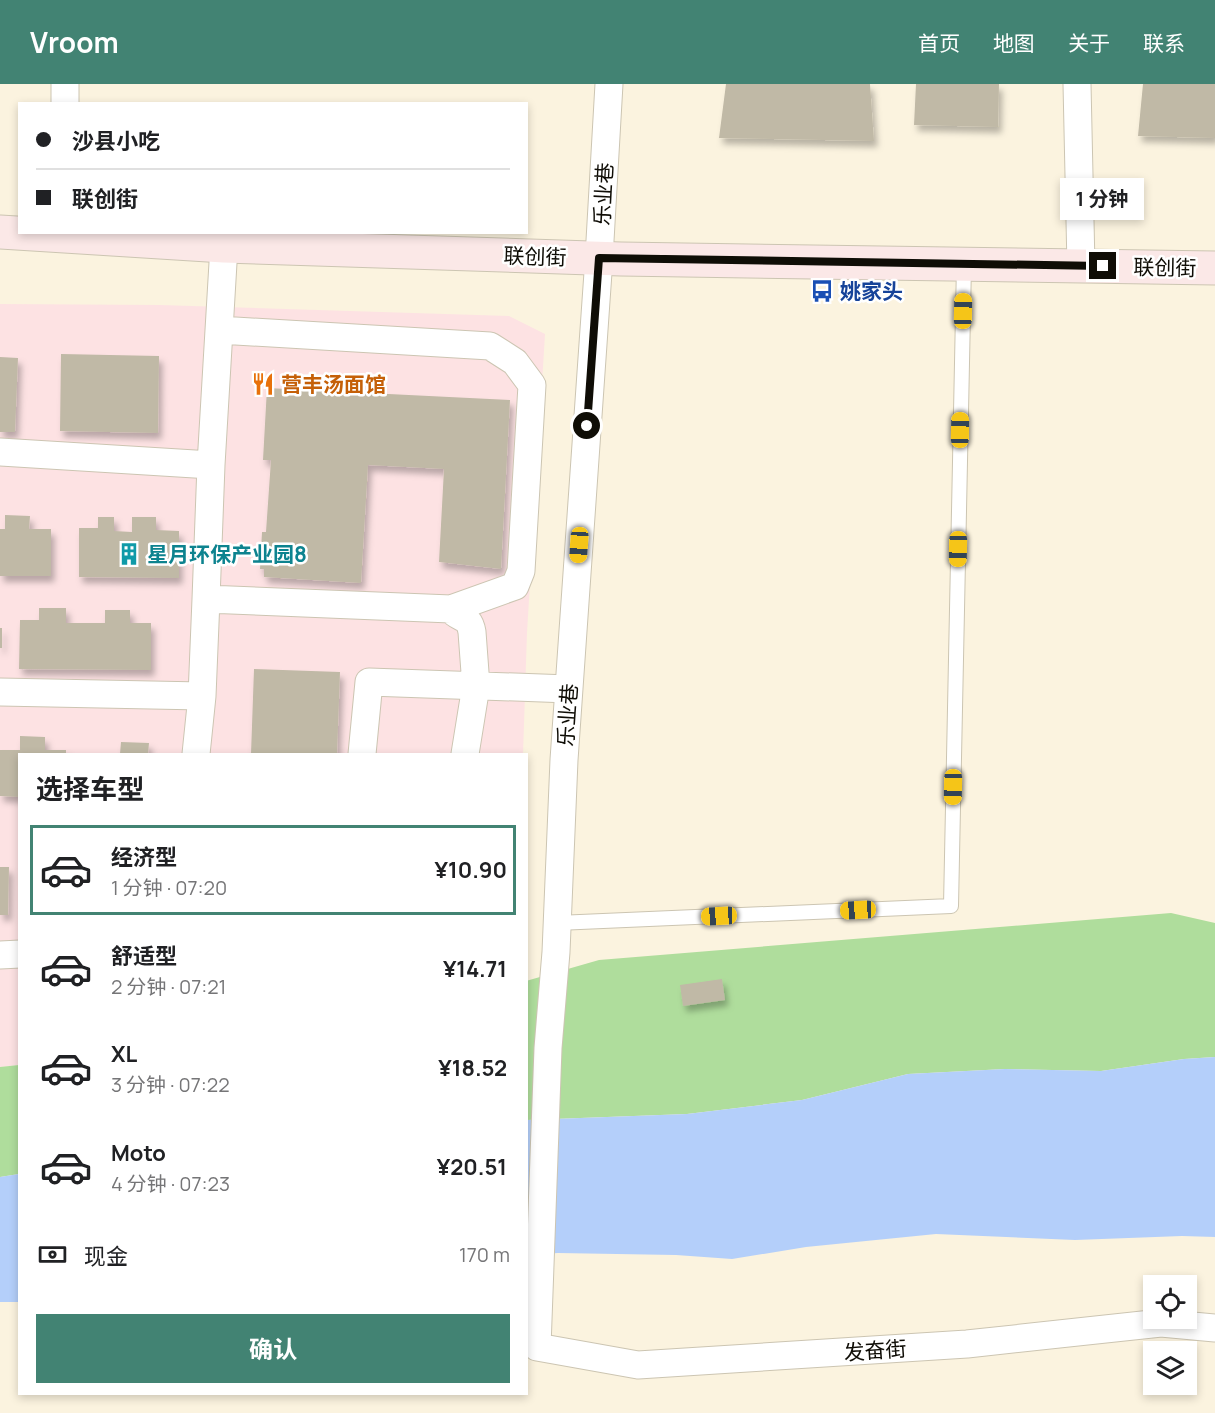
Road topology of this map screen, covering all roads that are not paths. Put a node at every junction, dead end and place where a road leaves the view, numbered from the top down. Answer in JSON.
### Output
{"nodes":[{"id":1,"x":65,"y":84,"type":"edge"},
{"id":2,"x":609,"y":84,"type":"edge"},
{"id":3,"x":1077,"y":84,"type":"edge"},
{"id":4,"x":65,"y":102,"type":"edge"},
{"id":5,"x":0,"y":232,"type":"edge"},
{"id":6,"x":18,"y":233,"type":"edge"},
{"id":7,"x":65,"y":234,"type":"edge"},
{"id":8,"x":224,"y":246,"type":"junction"},
{"id":9,"x":599,"y":258,"type":"junction"},
{"id":10,"x":964,"y":264,"type":"junction"},
{"id":11,"x":1081,"y":266,"type":"junction"},
{"id":12,"x":1215,"y":268,"type":"edge"},
{"id":13,"x":219,"y":330,"type":"junction"},
{"id":14,"x":0,"y":452,"type":"edge"},
{"id":15,"x":211,"y":465,"type":"junction"},
{"id":16,"x":206,"y":599,"type":"junction"},
{"id":17,"x":450,"y":609,"type":"junction"},
{"id":18,"x":476,"y":686,"type":"junction"},
{"id":19,"x":569,"y":689,"type":"junction"},
{"id":20,"x":0,"y":692,"type":"edge"},
{"id":21,"x":202,"y":696,"type":"junction"},
{"id":22,"x":196,"y":753,"type":"edge"},
{"id":23,"x":362,"y":753,"type":"edge"},
{"id":24,"x":465,"y":753,"type":"edge"},
{"id":25,"x":557,"y":923,"type":"junction"},
{"id":26,"x":18,"y":954,"type":"edge"},
{"id":27,"x":0,"y":955,"type":"edge"},
{"id":28,"x":1215,"y":1328,"type":"edge"},
{"id":29,"x":537,"y":1347,"type":"joint"}],
"edges":[{"from":1,"to":4,"type":"street"},
{"from":2,"to":9,"type":"street","name":"乐业巷"},
{"from":3,"to":11,"type":"street"},
{"from":5,"to":6,"type":"street","name":"联创街"},
{"from":7,"to":8,"type":"street","name":"联创街"},
{"from":8,"to":9,"type":"street","name":"联创街"},
{"from":8,"to":13,"type":"street"},
{"from":9,"to":10,"type":"street","name":"联创街"},
{"from":9,"to":19,"type":"street","name":"乐业巷"},
{"from":10,"to":11,"type":"street","name":"联创街"},
{"from":10,"to":25,"type":"lane"},
{"from":11,"to":12,"type":"street","name":"联创街"},
{"from":13,"to":15,"type":"street"},
{"from":13,"to":17,"type":"street"},
{"from":14,"to":15,"type":"street"},
{"from":15,"to":16,"type":"street"},
{"from":16,"to":17,"type":"street"},
{"from":16,"to":21,"type":"street"},
{"from":17,"to":18,"type":"street"},
{"from":18,"to":19,"type":"street"},
{"from":18,"to":23,"type":"street"},
{"from":18,"to":24,"type":"street"},
{"from":19,"to":25,"type":"street","name":"乐业巷"},
{"from":20,"to":21,"type":"street"},
{"from":21,"to":22,"type":"street"},
{"from":25,"to":29,"type":"street","name":"乐业巷"},
{"from":26,"to":27,"type":"street"},
{"from":28,"to":29,"type":"street","name":"发奋街"}]}
